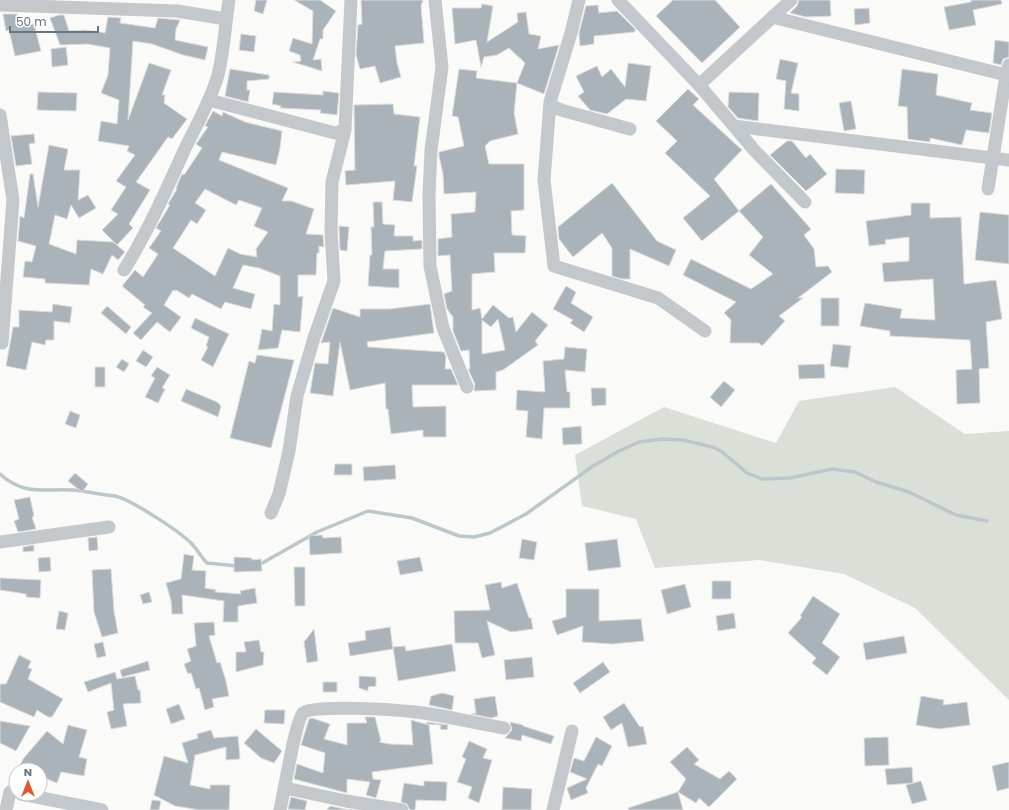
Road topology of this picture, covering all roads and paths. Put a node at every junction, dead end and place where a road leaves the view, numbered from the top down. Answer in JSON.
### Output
{"nodes":[{"id":1,"x":229,"y":0,"type":"edge"},
{"id":2,"x":351,"y":0,"type":"edge"},
{"id":3,"x":435,"y":0,"type":"edge"},
{"id":4,"x":579,"y":0,"type":"edge"},
{"id":5,"x":618,"y":0,"type":"edge"},
{"id":6,"x":792,"y":0,"type":"edge"},
{"id":7,"x":0,"y":5,"type":"edge"},
{"id":8,"x":772,"y":17,"type":"junction"},
{"id":9,"x":226,"y":19,"type":"junction"},
{"id":10,"x":1007,"y":70,"type":"edge"},
{"id":11,"x":699,"y":85,"type":"junction"},
{"id":12,"x":209,"y":100,"type":"junction"},
{"id":13,"x":550,"y":102,"type":"junction"},
{"id":14,"x":0,"y":114,"type":"edge"},
{"id":15,"x":734,"y":126,"type":"junction"},
{"id":16,"x":630,"y":129,"type":"dead end"},
{"id":17,"x":345,"y":130,"type":"junction"},
{"id":18,"x":992,"y":158,"type":"junction"},
{"id":19,"x":1009,"y":160,"type":"edge"},
{"id":20,"x":988,"y":189,"type":"dead end"},
{"id":21,"x":805,"y":202,"type":"dead end"},
{"id":22,"x":124,"y":270,"type":"dead end"},
{"id":23,"x":705,"y":331,"type":"dead end"},
{"id":24,"x":2,"y":343,"type":"dead end"},
{"id":25,"x":467,"y":387,"type":"dead end"},
{"id":26,"x":271,"y":513,"type":"dead end"},
{"id":27,"x":109,"y":527,"type":"dead end"},
{"id":28,"x":0,"y":542,"type":"edge"},
{"id":29,"x":504,"y":728,"type":"dead end"},
{"id":30,"x":572,"y":731,"type":"dead end"},
{"id":31,"x":285,"y":788,"type":"junction"},
{"id":32,"x":48,"y":799,"type":"edge"},
{"id":33,"x":102,"y":810,"type":"edge"},
{"id":34,"x":280,"y":810,"type":"edge"},
{"id":35,"x":402,"y":810,"type":"edge"},
{"id":36,"x":553,"y":810,"type":"edge"}],
"edges":[{"from":1,"to":9,"type":"street"},
{"from":2,"to":17,"type":"street"},
{"from":3,"to":25,"type":"street"},
{"from":4,"to":13,"type":"street"},
{"from":5,"to":11,"type":"street"},
{"from":6,"to":8,"type":"street"},
{"from":7,"to":9,"type":"street"},
{"from":8,"to":10,"type":"street"},
{"from":8,"to":11,"type":"street"},
{"from":9,"to":12,"type":"street"},
{"from":10,"to":18,"type":"street"},
{"from":11,"to":15,"type":"street"},
{"from":12,"to":17,"type":"street"},
{"from":12,"to":22,"type":"street"},
{"from":13,"to":16,"type":"street"},
{"from":13,"to":23,"type":"street"},
{"from":14,"to":24,"type":"street"},
{"from":15,"to":18,"type":"street"},
{"from":15,"to":21,"type":"street"},
{"from":17,"to":26,"type":"street"},
{"from":18,"to":19,"type":"street"},
{"from":18,"to":20,"type":"street"},
{"from":27,"to":28,"type":"street"},
{"from":29,"to":31,"type":"street"},
{"from":30,"to":36,"type":"street"},
{"from":31,"to":34,"type":"street"},
{"from":31,"to":35,"type":"street"},
{"from":32,"to":33,"type":"street"}]}
